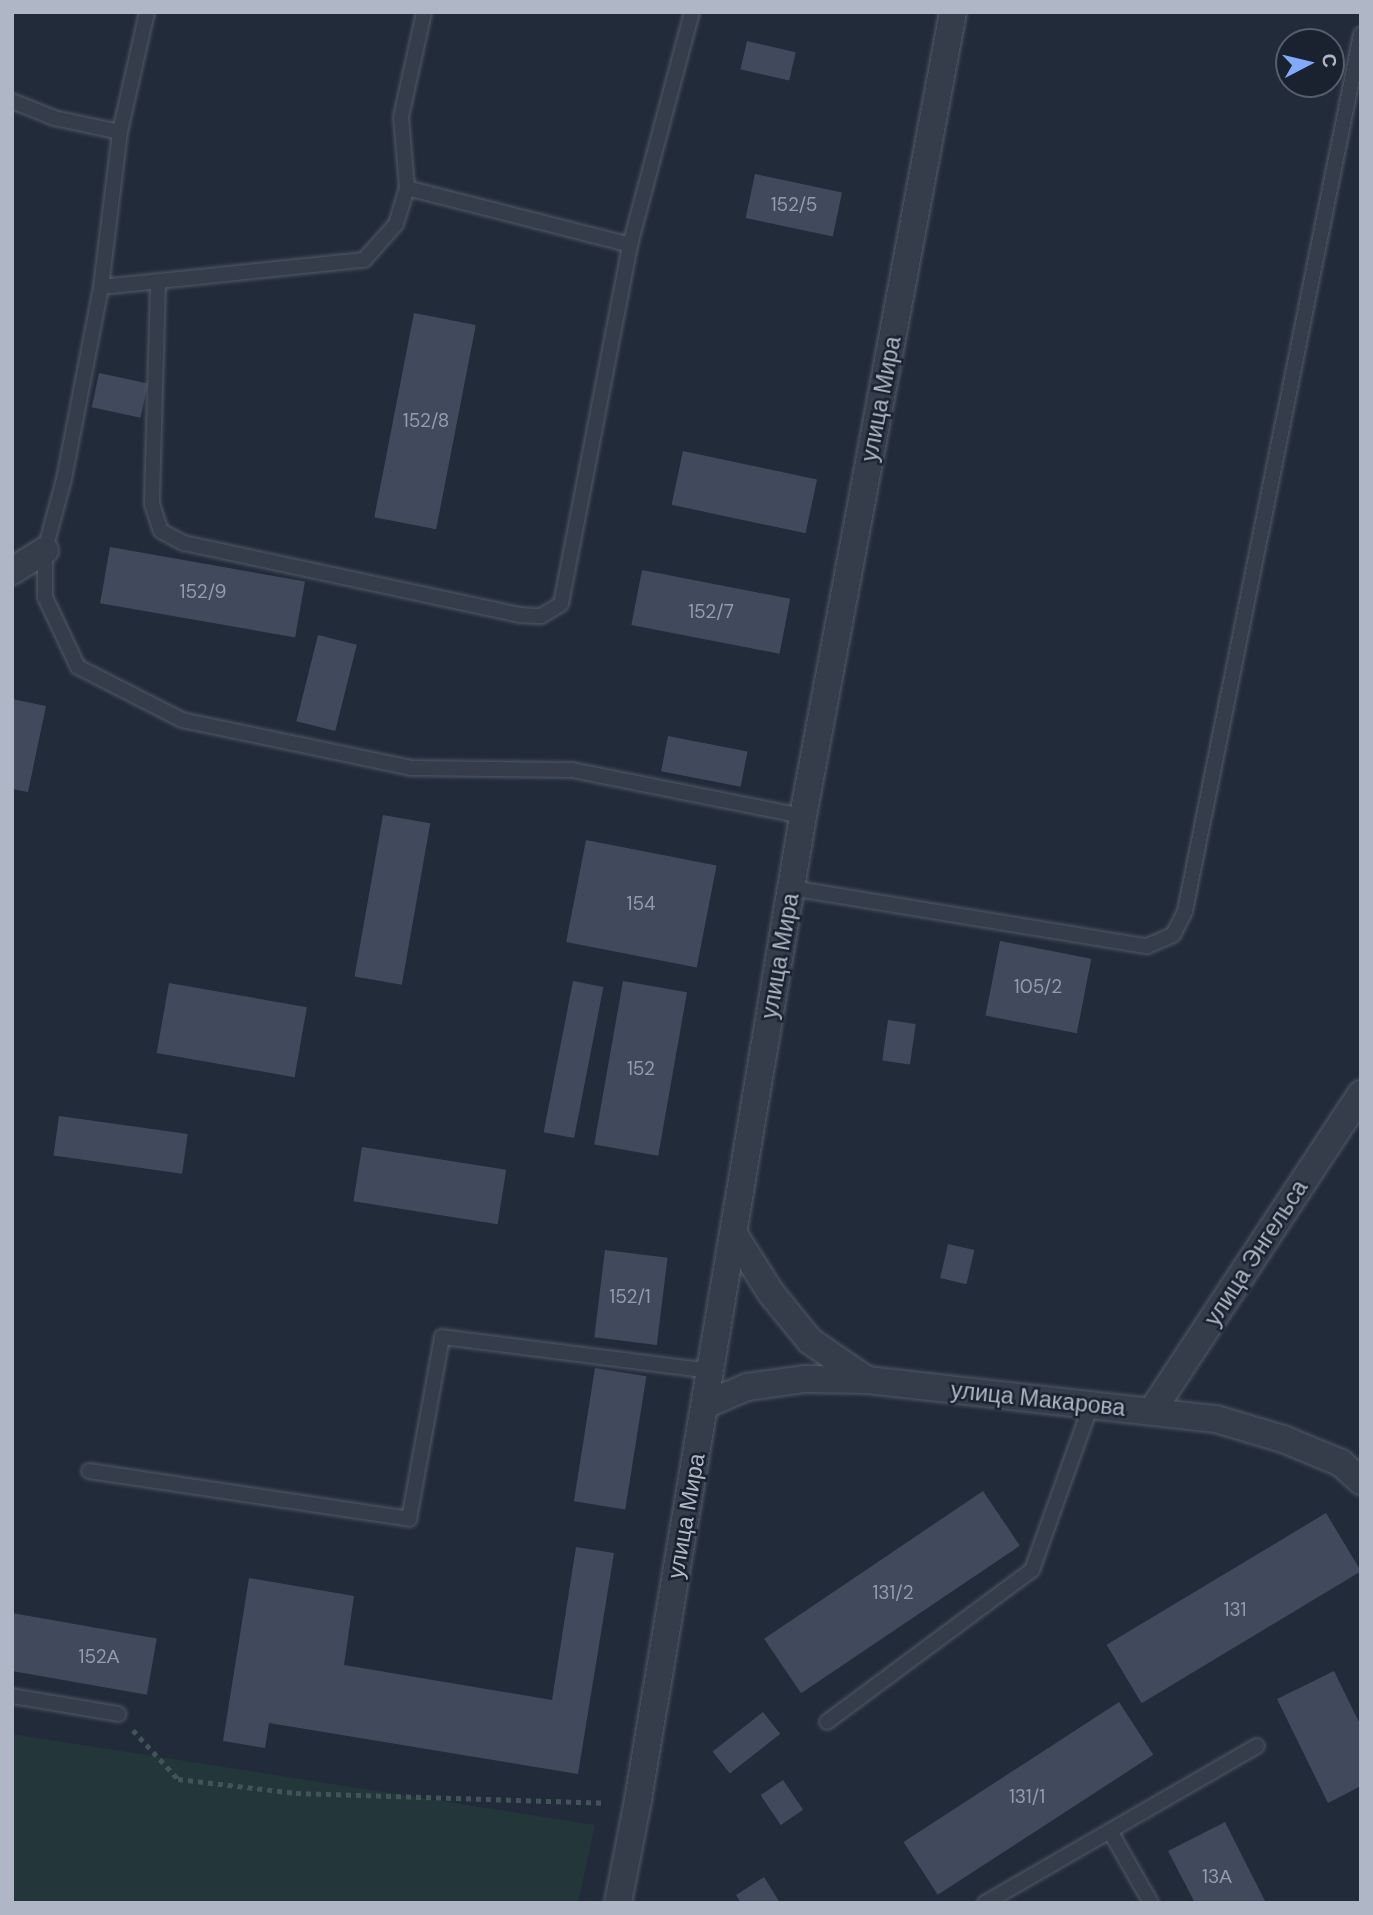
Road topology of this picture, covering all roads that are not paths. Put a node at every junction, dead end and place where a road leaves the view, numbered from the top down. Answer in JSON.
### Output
{"nodes":[{"id":1,"x":147,"y":12,"type":"edge"},
{"id":2,"x":424,"y":12,"type":"edge"},
{"id":3,"x":692,"y":12,"type":"edge"},
{"id":4,"x":953,"y":12,"type":"edge"},
{"id":5,"x":1361,"y":34,"type":"edge"},
{"id":6,"x":12,"y":101,"type":"edge"},
{"id":7,"x":120,"y":132,"type":"junction"},
{"id":8,"x":407,"y":188,"type":"junction"},
{"id":9,"x":630,"y":245,"type":"junction"},
{"id":10,"x":158,"y":284,"type":"junction"},
{"id":11,"x":101,"y":287,"type":"junction"},
{"id":12,"x":44,"y":550,"type":"junction"},
{"id":13,"x":12,"y":571,"type":"edge"},
{"id":14,"x":803,"y":816,"type":"junction"},
{"id":15,"x":791,"y":888,"type":"junction"},
{"id":16,"x":1361,"y":1094,"type":"edge"},
{"id":17,"x":733,"y":1233,"type":"junction"},
{"id":18,"x":710,"y":1371,"type":"junction"},
{"id":19,"x":867,"y":1380,"type":"junction"},
{"id":20,"x":705,"y":1405,"type":"junction"},
{"id":21,"x":1091,"y":1405,"type":"junction"},
{"id":22,"x":1152,"y":1411,"type":"junction"},
{"id":23,"x":89,"y":1471,"type":"dead end"},
{"id":24,"x":1361,"y":1481,"type":"edge"},
{"id":25,"x":12,"y":1696,"type":"edge"},
{"id":26,"x":118,"y":1714,"type":"road end"},
{"id":27,"x":827,"y":1722,"type":"dead end"},
{"id":28,"x":1256,"y":1746,"type":"dead end"},
{"id":29,"x":1110,"y":1830,"type":"junction"},
{"id":30,"x":618,"y":1903,"type":"edge"},
{"id":31,"x":985,"y":1903,"type":"edge"},
{"id":32,"x":1151,"y":1903,"type":"edge"}],
"edges":[{"from":1,"to":7,"type":"lane"},
{"from":2,"to":8,"type":"lane"},
{"from":3,"to":9,"type":"lane"},
{"from":4,"to":14,"type":"street","name":"улица Мира"},
{"from":5,"to":15,"type":"lane"},
{"from":6,"to":7,"type":"lane"},
{"from":7,"to":11,"type":"lane"},
{"from":8,"to":9,"type":"lane"},
{"from":8,"to":10,"type":"lane"},
{"from":9,"to":10,"type":"lane"},
{"from":10,"to":11,"type":"lane"},
{"from":11,"to":12,"type":"lane"},
{"from":12,"to":13,"type":"street"},
{"from":12,"to":14,"type":"lane"},
{"from":14,"to":15,"type":"street","name":"улица Мира"},
{"from":15,"to":17,"type":"street","name":"улица Мира"},
{"from":16,"to":22,"type":"street","name":"улица Энгельса"},
{"from":17,"to":18,"type":"street","name":"улица Мира"},
{"from":17,"to":19,"type":"street"},
{"from":18,"to":20,"type":"street","name":"улица Мира"},
{"from":18,"to":23,"type":"lane"},
{"from":19,"to":20,"type":"street","name":"улица Макарова"},
{"from":19,"to":21,"type":"street","name":"улица Макарова"},
{"from":20,"to":30,"type":"street","name":"улица Мира"},
{"from":21,"to":22,"type":"street","name":"улица Макарова"},
{"from":21,"to":27,"type":"lane"},
{"from":22,"to":24,"type":"street","name":"улица Макарова"},
{"from":25,"to":26,"type":"lane"},
{"from":28,"to":29,"type":"lane"},
{"from":29,"to":31,"type":"lane"},
{"from":29,"to":32,"type":"lane"}]}
